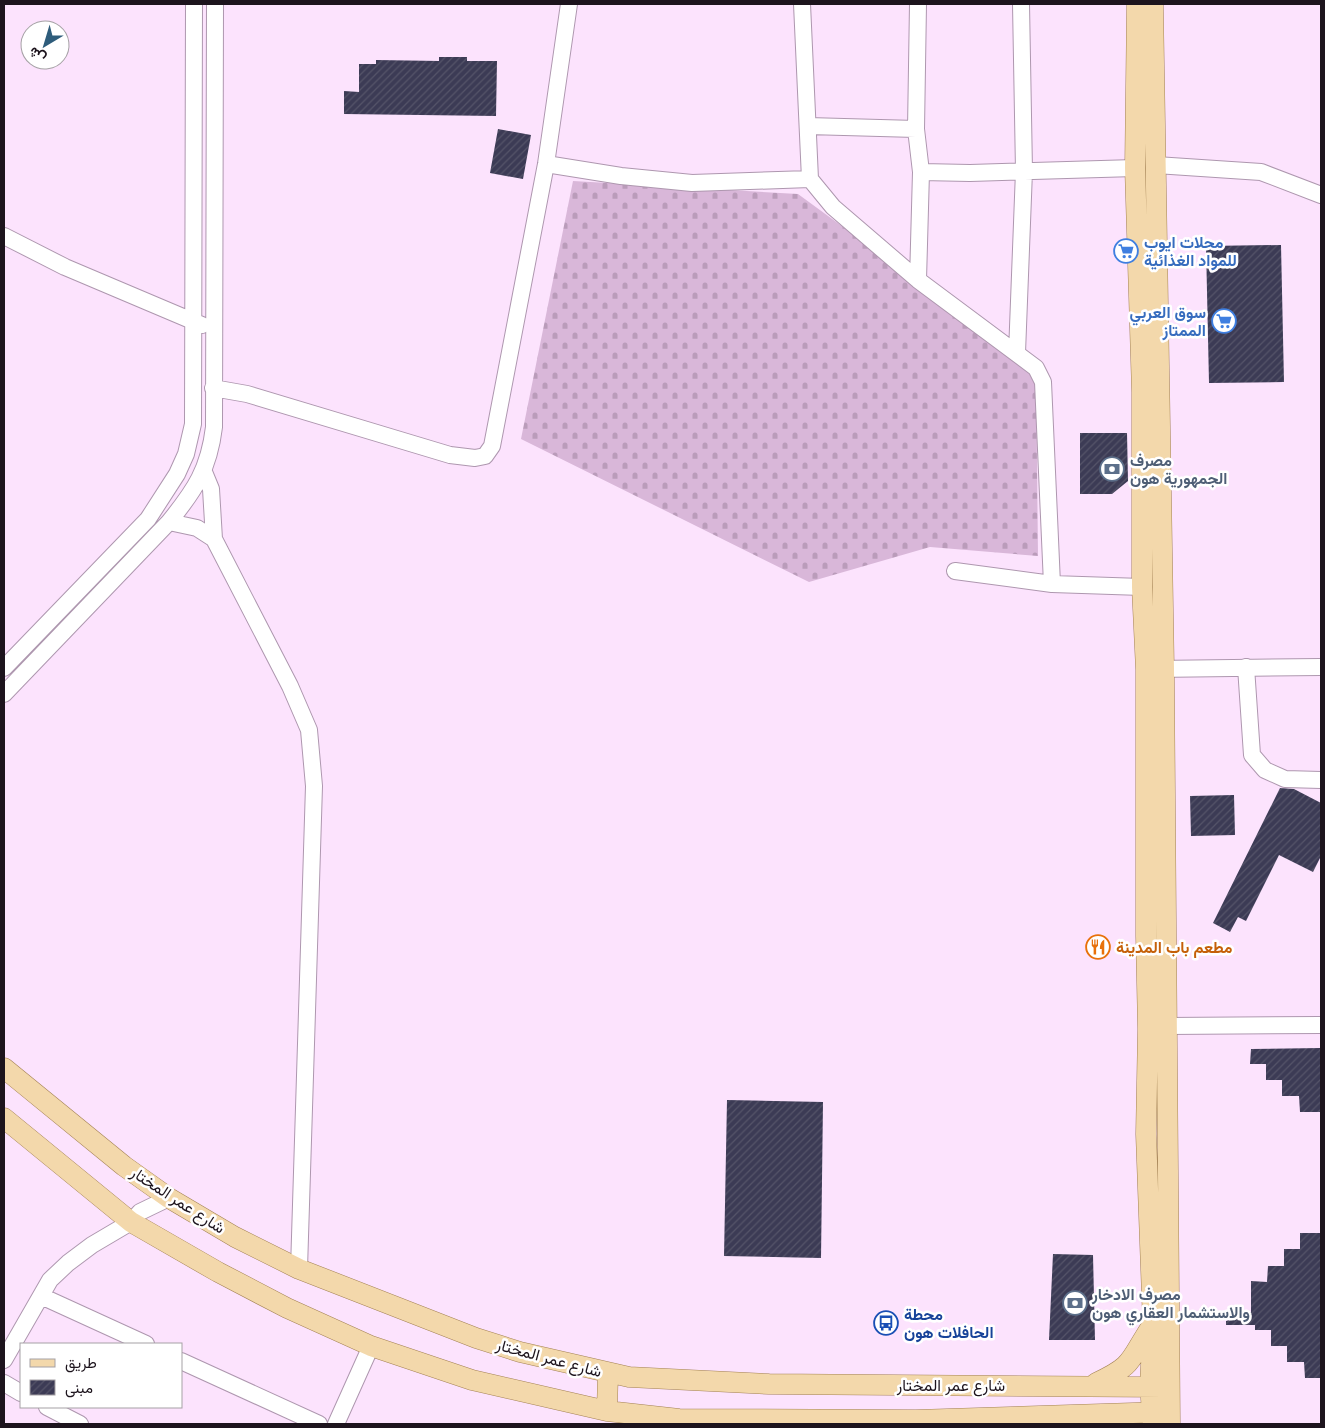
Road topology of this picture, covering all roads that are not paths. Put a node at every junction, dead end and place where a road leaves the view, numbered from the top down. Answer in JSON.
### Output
{"nodes":[{"id":1,"x":194,"y":4,"type":"edge"},
{"id":2,"x":215,"y":4,"type":"edge"},
{"id":3,"x":569,"y":4,"type":"edge"},
{"id":4,"x":802,"y":4,"type":"edge"},
{"id":5,"x":918,"y":4,"type":"edge"},
{"id":6,"x":1021,"y":4,"type":"edge"},
{"id":7,"x":1137,"y":4,"type":"edge"},
{"id":8,"x":1153,"y":4,"type":"edge"},
{"id":9,"x":808,"y":126,"type":"junction"},
{"id":10,"x":916,"y":129,"type":"junction"},
{"id":11,"x":546,"y":164,"type":"junction"},
{"id":12,"x":1156,"y":165,"type":"junction"},
{"id":13,"x":1135,"y":168,"type":"junction"},
{"id":14,"x":1024,"y":171,"type":"junction"},
{"id":15,"x":921,"y":172,"type":"junction"},
{"id":16,"x":810,"y":179,"type":"junction"},
{"id":17,"x":1321,"y":195,"type":"edge"},
{"id":18,"x":4,"y":236,"type":"edge"},
{"id":19,"x":918,"y":280,"type":"junction"},
{"id":20,"x":194,"y":323,"type":"junction"},
{"id":21,"x":214,"y":328,"type":"junction"},
{"id":22,"x":1017,"y":353,"type":"junction"},
{"id":23,"x":213,"y":388,"type":"junction"},
{"id":24,"x":1151,"y":443,"type":"junction"},
{"id":25,"x":204,"y":472,"type":"junction"},
{"id":26,"x":170,"y":522,"type":"junction"},
{"id":27,"x":214,"y":539,"type":"junction"},
{"id":28,"x":954,"y":571,"type":"dead end"},
{"id":29,"x":1052,"y":584,"type":"junction"},
{"id":30,"x":1142,"y":587,"type":"junction"},
{"id":31,"x":1321,"y":666,"type":"edge"},
{"id":32,"x":1246,"y":667,"type":"junction"},
{"id":33,"x":4,"y":668,"type":"edge"},
{"id":34,"x":1155,"y":669,"type":"junction"},
{"id":35,"x":4,"y":694,"type":"edge"},
{"id":36,"x":1321,"y":780,"type":"edge"},
{"id":37,"x":1321,"y":1025,"type":"edge"},
{"id":38,"x":1158,"y":1028,"type":"junction"},
{"id":39,"x":4,"y":1068,"type":"edge"},
{"id":40,"x":4,"y":1118,"type":"edge"},
{"id":41,"x":169,"y":1198,"type":"junction"},
{"id":42,"x":131,"y":1222,"type":"junction"},
{"id":43,"x":299,"y":1269,"type":"junction"},
{"id":44,"x":41,"y":1296,"type":"junction"},
{"id":45,"x":1153,"y":1324,"type":"junction"},
{"id":46,"x":144,"y":1343,"type":"edge"},
{"id":47,"x":371,"y":1346,"type":"junction"},
{"id":48,"x":4,"y":1360,"type":"edge"},
{"id":49,"x":182,"y":1360,"type":"edge"},
{"id":50,"x":608,"y":1374,"type":"junction"},
{"id":51,"x":4,"y":1383,"type":"edge"},
{"id":52,"x":1092,"y":1385,"type":"junction"},
{"id":53,"x":1150,"y":1386,"type":"junction"},
{"id":54,"x":1170,"y":1388,"type":"junction"},
{"id":55,"x":20,"y":1392,"type":"edge"},
{"id":56,"x":49,"y":1408,"type":"edge"},
{"id":57,"x":607,"y":1411,"type":"junction"},
{"id":58,"x":1069,"y":1414,"type":"junction"},
{"id":59,"x":1161,"y":1418,"type":"edge"},
{"id":60,"x":678,"y":1422,"type":"edge"},
{"id":61,"x":80,"y":1424,"type":"edge"},
{"id":62,"x":319,"y":1424,"type":"edge"},
{"id":63,"x":336,"y":1424,"type":"edge"},
{"id":64,"x":1099,"y":1424,"type":"edge"}],
"edges":[{"from":1,"to":20,"type":"street"},
{"from":2,"to":21,"type":"street"},
{"from":3,"to":11,"type":"street"},
{"from":4,"to":9,"type":"street"},
{"from":5,"to":10,"type":"street"},
{"from":6,"to":14,"type":"street"},
{"from":7,"to":13,"type":"main road"},
{"from":8,"to":12,"type":"main road"},
{"from":9,"to":10,"type":"street"},
{"from":9,"to":16,"type":"street"},
{"from":10,"to":15,"type":"street"},
{"from":11,"to":16,"type":"street"},
{"from":11,"to":23,"type":"street"},
{"from":12,"to":17,"type":"street"},
{"from":12,"to":24,"type":"main road"},
{"from":13,"to":14,"type":"street"},
{"from":13,"to":24,"type":"main road"},
{"from":14,"to":15,"type":"street"},
{"from":14,"to":22,"type":"street"},
{"from":15,"to":19,"type":"street"},
{"from":16,"to":19,"type":"street"},
{"from":18,"to":20,"type":"street"},
{"from":19,"to":22,"type":"street"},
{"from":20,"to":21,"type":"street"},
{"from":20,"to":33,"type":"street"},
{"from":21,"to":23,"type":"street"},
{"from":22,"to":29,"type":"street"},
{"from":23,"to":25,"type":"street"},
{"from":24,"to":30,"type":"main road"},
{"from":24,"to":34,"type":"main road"},
{"from":25,"to":26,"type":"street"},
{"from":25,"to":27,"type":"street"},
{"from":26,"to":27,"type":"street"},
{"from":26,"to":35,"type":"street"},
{"from":27,"to":43,"type":"street"},
{"from":28,"to":29,"type":"street"},
{"from":29,"to":30,"type":"street"},
{"from":30,"to":34,"type":"main road"},
{"from":31,"to":32,"type":"street"},
{"from":32,"to":34,"type":"street"},
{"from":32,"to":36,"type":"street"},
{"from":34,"to":38,"type":"main road"},
{"from":37,"to":38,"type":"street"},
{"from":38,"to":45,"type":"main road"},
{"from":38,"to":54,"type":"main road"},
{"from":39,"to":41,"type":"main road","name":"شارع عمر المختار"},
{"from":40,"to":42,"type":"main road","name":"شارع عمر المختار"},
{"from":41,"to":42,"type":"street"},
{"from":41,"to":43,"type":"main road","name":"شارع عمر المختار"},
{"from":42,"to":44,"type":"street"},
{"from":42,"to":47,"type":"main road","name":"شارع عمر المختار"},
{"from":43,"to":50,"type":"main road","name":"شارع عمر المختار"},
{"from":44,"to":46,"type":"street"},
{"from":44,"to":48,"type":"street"},
{"from":45,"to":52,"type":"main road"},
{"from":45,"to":53,"type":"main road"},
{"from":47,"to":57,"type":"main road","name":"شارع عمر المختار"},
{"from":47,"to":63,"type":"street"},
{"from":49,"to":62,"type":"street"},
{"from":50,"to":52,"type":"main road","name":"شارع عمر المختار"},
{"from":50,"to":57,"type":"main road"},
{"from":51,"to":55,"type":"street"},
{"from":52,"to":53,"type":"main road","name":"شارع عمر المختار"},
{"from":53,"to":54,"type":"main road","name":"شارع عمر المختار"},
{"from":53,"to":59,"type":"main road"},
{"from":54,"to":59,"type":"main road"},
{"from":56,"to":61,"type":"street"},
{"from":57,"to":60,"type":"main road","name":"شارع عمر المختار"},
{"from":58,"to":59,"type":"main road","name":"شارع عمر المختار"},
{"from":58,"to":60,"type":"main road","name":"شارع عمر المختار"},
{"from":58,"to":64,"type":"main road"}]}
